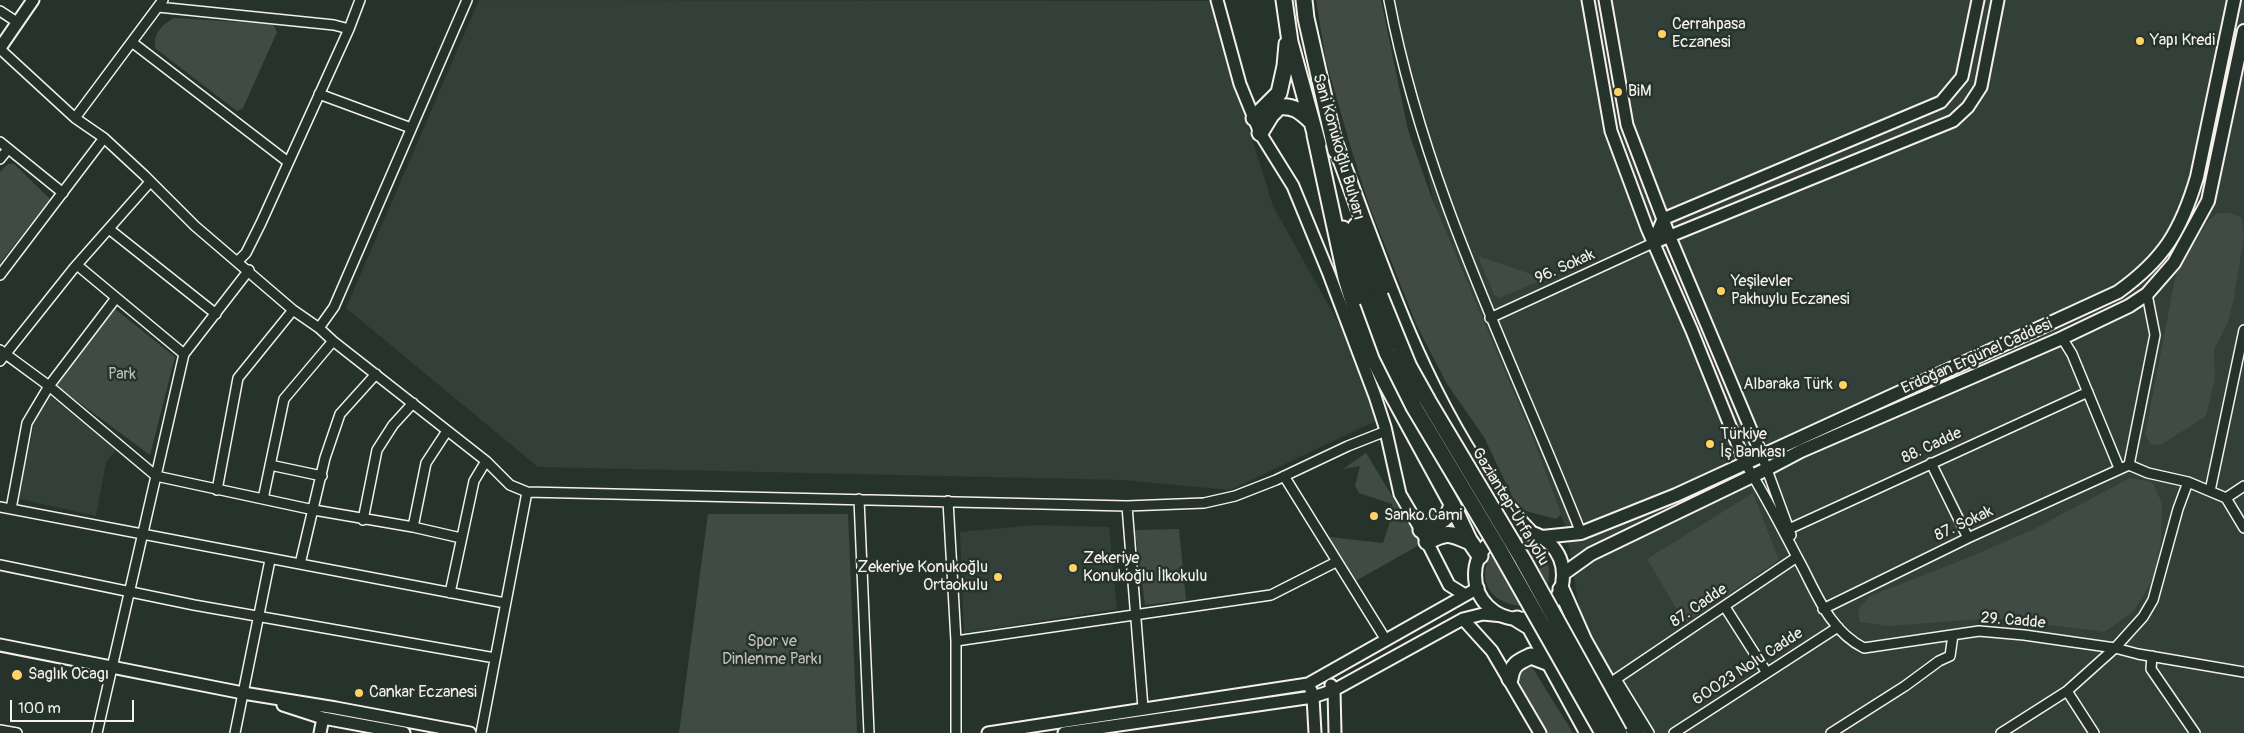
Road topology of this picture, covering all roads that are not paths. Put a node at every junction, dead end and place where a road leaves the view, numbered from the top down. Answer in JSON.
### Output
{"nodes":[{"id":1,"x":33,"y":0,"type":"edge"},
{"id":2,"x":360,"y":0,"type":"edge"},
{"id":3,"x":467,"y":0,"type":"edge"},
{"id":4,"x":1217,"y":0,"type":"edge"},
{"id":5,"x":1284,"y":0,"type":"edge"},
{"id":6,"x":1304,"y":0,"type":"edge"},
{"id":7,"x":1389,"y":0,"type":"edge"},
{"id":8,"x":1588,"y":0,"type":"edge"},
{"id":9,"x":1605,"y":0,"type":"edge"},
{"id":10,"x":1978,"y":0,"type":"edge"},
{"id":11,"x":1998,"y":0,"type":"edge"},
{"id":12,"x":2234,"y":0,"type":"edge"},
{"id":13,"x":161,"y":4,"type":"edge"},
{"id":14,"x":0,"y":11,"type":"edge"},
{"id":15,"x":17,"y":22,"type":"junction"},
{"id":16,"x":349,"y":28,"type":"junction"},
{"id":17,"x":1288,"y":28,"type":"junction"},
{"id":18,"x":2244,"y":31,"type":"edge"},
{"id":19,"x":133,"y":43,"type":"junction"},
{"id":20,"x":0,"y":48,"type":"edge"},
{"id":21,"x":2239,"y":79,"type":"edge"},
{"id":22,"x":319,"y":94,"type":"junction"},
{"id":23,"x":75,"y":118,"type":"junction"},
{"id":24,"x":1254,"y":118,"type":"junction"},
{"id":25,"x":2209,"y":120,"type":"junction"},
{"id":26,"x":2224,"y":122,"type":"junction"},
{"id":27,"x":411,"y":128,"type":"junction"},
{"id":28,"x":1313,"y":128,"type":"junction"},
{"id":29,"x":1260,"y":133,"type":"junction"},
{"id":30,"x":104,"y":138,"type":"junction"},
{"id":31,"x":1334,"y":141,"type":"junction"},
{"id":32,"x":0,"y":142,"type":"edge"},
{"id":33,"x":8,"y":149,"type":"junction"},
{"id":34,"x":0,"y":159,"type":"edge"},
{"id":35,"x":288,"y":162,"type":"junction"},
{"id":36,"x":150,"y":182,"type":"junction"},
{"id":37,"x":63,"y":193,"type":"junction"},
{"id":38,"x":1663,"y":219,"type":"junction"},
{"id":39,"x":109,"y":229,"type":"junction"},
{"id":40,"x":1669,"y":235,"type":"junction"},
{"id":41,"x":1653,"y":243,"type":"junction"},
{"id":42,"x":238,"y":261,"type":"junction"},
{"id":43,"x":77,"y":265,"type":"junction"},
{"id":44,"x":249,"y":270,"type":"junction"},
{"id":45,"x":0,"y":275,"type":"edge"},
{"id":46,"x":2147,"y":294,"type":"junction"},
{"id":47,"x":116,"y":298,"type":"junction"},
{"id":48,"x":1374,"y":298,"type":"junction"},
{"id":49,"x":293,"y":310,"type":"junction"},
{"id":50,"x":216,"y":314,"type":"junction"},
{"id":51,"x":1490,"y":318,"type":"junction"},
{"id":52,"x":2051,"y":322,"type":"junction"},
{"id":53,"x":319,"y":328,"type":"junction"},
{"id":54,"x":2244,"y":330,"type":"edge"},
{"id":55,"x":2062,"y":338,"type":"junction"},
{"id":56,"x":333,"y":342,"type":"junction"},
{"id":57,"x":184,"y":354,"type":"junction"},
{"id":58,"x":2,"y":355,"type":"edge"},
{"id":59,"x":1722,"y":360,"type":"junction"},
{"id":60,"x":1706,"y":367,"type":"junction"},
{"id":61,"x":376,"y":374,"type":"junction"},
{"id":62,"x":1916,"y":384,"type":"junction"},
{"id":63,"x":50,"y":386,"type":"junction"},
{"id":64,"x":2088,"y":392,"type":"junction"},
{"id":65,"x":1922,"y":398,"type":"junction"},
{"id":66,"x":413,"y":403,"type":"junction"},
{"id":67,"x":447,"y":431,"type":"junction"},
{"id":68,"x":1386,"y":431,"type":"junction"},
{"id":69,"x":1762,"y":456,"type":"junction"},
{"id":70,"x":486,"y":461,"type":"junction"},
{"id":71,"x":1745,"y":463,"type":"junction"},
{"id":72,"x":1931,"y":463,"type":"junction"},
{"id":73,"x":2130,"y":464,"type":"junction"},
{"id":74,"x":270,"y":466,"type":"junction"},
{"id":75,"x":2120,"y":468,"type":"junction"},
{"id":76,"x":1768,"y":469,"type":"junction"},
{"id":77,"x":156,"y":476,"type":"junction"},
{"id":78,"x":322,"y":476,"type":"junction"},
{"id":79,"x":1284,"y":476,"type":"junction"},
{"id":80,"x":1753,"y":476,"type":"junction"},
{"id":81,"x":2188,"y":482,"type":"junction"},
{"id":82,"x":2244,"y":486,"type":"edge"},
{"id":83,"x":217,"y":490,"type":"junction"},
{"id":84,"x":2210,"y":491,"type":"junction"},
{"id":85,"x":527,"y":492,"type":"junction"},
{"id":86,"x":859,"y":498,"type":"junction"},
{"id":87,"x":2226,"y":498,"type":"junction"},
{"id":88,"x":263,"y":499,"type":"junction"},
{"id":89,"x":948,"y":502,"type":"junction"},
{"id":90,"x":1452,"y":504,"type":"junction"},
{"id":91,"x":1126,"y":506,"type":"junction"},
{"id":92,"x":0,"y":507,"type":"edge"},
{"id":93,"x":11,"y":509,"type":"junction"},
{"id":94,"x":314,"y":510,"type":"junction"},
{"id":95,"x":363,"y":520,"type":"junction"},
{"id":96,"x":413,"y":527,"type":"junction"},
{"id":97,"x":2244,"y":528,"type":"edge"},
{"id":98,"x":1790,"y":529,"type":"junction"},
{"id":99,"x":143,"y":533,"type":"junction"},
{"id":100,"x":1581,"y":533,"type":"junction"},
{"id":101,"x":1536,"y":535,"type":"junction"},
{"id":102,"x":1424,"y":536,"type":"junction"},
{"id":103,"x":461,"y":538,"type":"junction"},
{"id":104,"x":1968,"y":538,"type":"junction"},
{"id":105,"x":1470,"y":542,"type":"junction"},
{"id":106,"x":1480,"y":556,"type":"junction"},
{"id":107,"x":1797,"y":557,"type":"junction"},
{"id":108,"x":270,"y":560,"type":"junction"},
{"id":109,"x":1336,"y":562,"type":"junction"},
{"id":110,"x":300,"y":564,"type":"junction"},
{"id":111,"x":0,"y":565,"type":"edge"},
{"id":112,"x":1562,"y":582,"type":"junction"},
{"id":113,"x":1478,"y":588,"type":"junction"},
{"id":114,"x":129,"y":592,"type":"junction"},
{"id":115,"x":450,"y":593,"type":"junction"},
{"id":116,"x":1464,"y":595,"type":"junction"},
{"id":117,"x":505,"y":603,"type":"junction"},
{"id":118,"x":1725,"y":607,"type":"junction"},
{"id":119,"x":1823,"y":609,"type":"junction"},
{"id":120,"x":258,"y":615,"type":"junction"},
{"id":121,"x":1136,"y":615,"type":"junction"},
{"id":122,"x":1510,"y":618,"type":"junction"},
{"id":123,"x":1463,"y":619,"type":"junction"},
{"id":124,"x":1838,"y":627,"type":"junction"},
{"id":125,"x":1953,"y":635,"type":"junction"},
{"id":126,"x":1386,"y":640,"type":"junction"},
{"id":127,"x":956,"y":641,"type":"junction"},
{"id":128,"x":0,"y":645,"type":"edge"},
{"id":129,"x":2115,"y":648,"type":"junction"},
{"id":130,"x":2152,"y":656,"type":"junction"},
{"id":131,"x":495,"y":658,"type":"junction"},
{"id":132,"x":1552,"y":664,"type":"junction"},
{"id":133,"x":112,"y":667,"type":"junction"},
{"id":134,"x":2244,"y":672,"type":"edge"},
{"id":135,"x":1767,"y":673,"type":"junction"},
{"id":136,"x":1327,"y":675,"type":"junction"},
{"id":137,"x":1510,"y":679,"type":"junction"},
{"id":138,"x":1308,"y":684,"type":"junction"},
{"id":139,"x":1334,"y":690,"type":"junction"},
{"id":140,"x":2067,"y":691,"type":"junction"},
{"id":141,"x":243,"y":693,"type":"junction"},
{"id":142,"x":1314,"y":697,"type":"junction"},
{"id":143,"x":1143,"y":708,"type":"junction"},
{"id":144,"x":323,"y":718,"type":"junction"},
{"id":145,"x":1133,"y":728,"type":"edge"},
{"id":146,"x":0,"y":730,"type":"edge"},
{"id":147,"x":18,"y":733,"type":"edge"},
{"id":148,"x":97,"y":733,"type":"edge"},
{"id":149,"x":234,"y":733,"type":"edge"},
{"id":150,"x":320,"y":733,"type":"edge"},
{"id":151,"x":402,"y":733,"type":"edge"},
{"id":152,"x":470,"y":733,"type":"edge"},
{"id":153,"x":481,"y":733,"type":"edge"},
{"id":154,"x":869,"y":733,"type":"edge"},
{"id":155,"x":956,"y":733,"type":"edge"},
{"id":156,"x":988,"y":733,"type":"edge"},
{"id":157,"x":1064,"y":733,"type":"edge"},
{"id":158,"x":1315,"y":733,"type":"edge"},
{"id":159,"x":1335,"y":733,"type":"edge"},
{"id":160,"x":1540,"y":733,"type":"edge"},
{"id":161,"x":1588,"y":733,"type":"edge"},
{"id":162,"x":1603,"y":733,"type":"edge"},
{"id":163,"x":1620,"y":733,"type":"edge"},
{"id":164,"x":1636,"y":733,"type":"edge"},
{"id":165,"x":1648,"y":733,"type":"edge"},
{"id":166,"x":1674,"y":733,"type":"edge"},
{"id":167,"x":1831,"y":733,"type":"edge"},
{"id":168,"x":2001,"y":733,"type":"edge"},
{"id":169,"x":2094,"y":733,"type":"edge"},
{"id":170,"x":2195,"y":733,"type":"edge"}],
"edges":[{"from":1,"to":15,"type":"street"},
{"from":2,"to":16,"type":"street"},
{"from":3,"to":27,"type":"street"},
{"from":4,"to":24,"type":"street"},
{"from":5,"to":17,"type":"highway","name":"Sani Konukoğlu Bulvarı"},
{"from":6,"to":31,"type":"highway","name":"Sani Konukoğlu Bulvarı"},
{"from":7,"to":51,"type":"street"},
{"from":8,"to":41,"type":"street"},
{"from":9,"to":38,"type":"street"},
{"from":10,"to":38,"type":"street"},
{"from":11,"to":40,"type":"street"},
{"from":12,"to":25,"type":"main road"},
{"from":13,"to":16,"type":"street"},
{"from":13,"to":19,"type":"street"},
{"from":14,"to":15,"type":"street"},
{"from":15,"to":20,"type":"street"},
{"from":16,"to":22,"type":"street"},
{"from":17,"to":24,"type":"highway"},
{"from":17,"to":28,"type":"highway","name":"Sani Konukoğlu Bulvarı"},
{"from":18,"to":21,"type":"main road","name":"Erdoğan Ergünel Caddesi"},
{"from":19,"to":23,"type":"street"},
{"from":19,"to":35,"type":"street"},
{"from":20,"to":23,"type":"street"},
{"from":21,"to":26,"type":"main road","name":"Erdoğan Ergünel Caddesi"},
{"from":22,"to":27,"type":"street"},
{"from":22,"to":35,"type":"street"},
{"from":23,"to":30,"type":"street"},
{"from":24,"to":29,"type":"street"},
{"from":25,"to":26,"type":"street"},
{"from":25,"to":52,"type":"main road"},
{"from":26,"to":46,"type":"main road","name":"Erdoğan Ergünel Caddesi"},
{"from":27,"to":53,"type":"street"},
{"from":28,"to":29,"type":"highway"},
{"from":28,"to":48,"type":"highway","name":"Sani Konukoğlu Bulvarı"},
{"from":28,"to":90,"type":"highway"},
{"from":29,"to":68,"type":"street"},
{"from":30,"to":36,"type":"street"},
{"from":30,"to":37,"type":"street"},
{"from":31,"to":48,"type":"highway","name":"Sani Konukoğlu Bulvarı"},
{"from":31,"to":101,"type":"highway"},
{"from":32,"to":33,"type":"street"},
{"from":33,"to":34,"type":"street"},
{"from":33,"to":37,"type":"street"},
{"from":35,"to":42,"type":"street"},
{"from":36,"to":39,"type":"street"},
{"from":36,"to":42,"type":"street"},
{"from":37,"to":45,"type":"street"},
{"from":38,"to":40,"type":"street"},
{"from":38,"to":41,"type":"street"},
{"from":39,"to":43,"type":"street"},
{"from":39,"to":50,"type":"street"},
{"from":40,"to":41,"type":"street"},
{"from":40,"to":59,"type":"street"},
{"from":41,"to":51,"type":"street","name":"96. Sokak"},
{"from":41,"to":60,"type":"street"},
{"from":42,"to":44,"type":"street"},
{"from":43,"to":47,"type":"street"},
{"from":43,"to":58,"type":"street"},
{"from":44,"to":49,"type":"street"},
{"from":44,"to":50,"type":"street"},
{"from":46,"to":55,"type":"main road","name":"Erdoğan Ergünel Caddesi"},
{"from":46,"to":73,"type":"street"},
{"from":47,"to":57,"type":"street"},
{"from":47,"to":63,"type":"street"},
{"from":48,"to":162,"type":"highway","name":"Gaziantep-Urfa yolu","bridge":true},
{"from":48,"to":163,"type":"highway","name":"Gaziantep-Urfa yolu","bridge":true},
{"from":49,"to":53,"type":"street"},
{"from":49,"to":83,"type":"street"},
{"from":50,"to":57,"type":"street"},
{"from":51,"to":100,"type":"street"},
{"from":52,"to":55,"type":"main road"},
{"from":52,"to":62,"type":"main road"},
{"from":53,"to":56,"type":"street"},
{"from":54,"to":84,"type":"street"},
{"from":55,"to":64,"type":"street"},
{"from":55,"to":65,"type":"main road","name":"Erdoğan Ergünel Caddesi"},
{"from":56,"to":61,"type":"street"},
{"from":56,"to":74,"type":"street"},
{"from":57,"to":77,"type":"street"},
{"from":58,"to":63,"type":"street"},
{"from":59,"to":60,"type":"street"},
{"from":59,"to":69,"type":"street"},
{"from":60,"to":71,"type":"street"},
{"from":61,"to":66,"type":"street"},
{"from":61,"to":78,"type":"street"},
{"from":62,"to":65,"type":"main road"},
{"from":62,"to":69,"type":"main road"},
{"from":63,"to":77,"type":"street"},
{"from":63,"to":93,"type":"street"},
{"from":64,"to":72,"type":"street","name":"88. Cadde"},
{"from":64,"to":75,"type":"street"},
{"from":65,"to":76,"type":"main road","name":"Erdoğan Ergünel Caddesi"},
{"from":66,"to":67,"type":"street"},
{"from":66,"to":95,"type":"street"},
{"from":67,"to":70,"type":"street"},
{"from":67,"to":96,"type":"street"},
{"from":68,"to":79,"type":"street"},
{"from":68,"to":102,"type":"street"},
{"from":69,"to":71,"type":"main road"},
{"from":69,"to":76,"type":"street"},
{"from":70,"to":85,"type":"street"},
{"from":70,"to":103,"type":"street"},
{"from":71,"to":80,"type":"street"},
{"from":71,"to":100,"type":"main road"},
{"from":72,"to":98,"type":"street","name":"88. Cadde"},
{"from":72,"to":104,"type":"street"},
{"from":73,"to":75,"type":"street","name":"87. Sokak"},
{"from":73,"to":81,"type":"street"},
{"from":74,"to":78,"type":"street"},
{"from":74,"to":88,"type":"street"},
{"from":75,"to":104,"type":"street","name":"87. Sokak"},
{"from":76,"to":80,"type":"main road","name":"Erdoğan Ergünel Caddesi"},
{"from":76,"to":98,"type":"street"},
{"from":77,"to":83,"type":"street"},
{"from":77,"to":99,"type":"street"},
{"from":78,"to":94,"type":"street"},
{"from":79,"to":91,"type":"street"},
{"from":79,"to":109,"type":"street"},
{"from":80,"to":107,"type":"street"},
{"from":80,"to":112,"type":"main road","name":"Erdoğan Ergünel Caddesi"},
{"from":81,"to":84,"type":"street"},
{"from":81,"to":129,"type":"street"},
{"from":82,"to":87,"type":"street"},
{"from":83,"to":88,"type":"street"},
{"from":84,"to":87,"type":"street"},
{"from":85,"to":86,"type":"street"},
{"from":85,"to":117,"type":"street"},
{"from":86,"to":89,"type":"street"},
{"from":86,"to":154,"type":"street"},
{"from":87,"to":97,"type":"street"},
{"from":88,"to":94,"type":"street"},
{"from":89,"to":91,"type":"street"},
{"from":89,"to":127,"type":"street"},
{"from":90,"to":102,"type":"highway"},
{"from":90,"to":105,"type":"highway"},
{"from":91,"to":121,"type":"street"},
{"from":92,"to":93,"type":"street"},
{"from":93,"to":99,"type":"street"},
{"from":94,"to":95,"type":"street"},
{"from":94,"to":110,"type":"street"},
{"from":95,"to":96,"type":"street"},
{"from":96,"to":103,"type":"street"},
{"from":98,"to":107,"type":"street"},
{"from":99,"to":108,"type":"street"},
{"from":99,"to":114,"type":"street"},
{"from":100,"to":101,"type":"main road"},
{"from":101,"to":106,"type":"main road"},
{"from":101,"to":112,"type":"main road"},
{"from":102,"to":105,"type":"highway"},
{"from":102,"to":116,"type":"street"},
{"from":103,"to":115,"type":"street"},
{"from":104,"to":119,"type":"street","name":"87. Sokak"},
{"from":105,"to":106,"type":"highway"},
{"from":106,"to":113,"type":"main road"},
{"from":107,"to":118,"type":"street","name":"87. Cadde"},
{"from":107,"to":119,"type":"street","name":"29. Cadde"},
{"from":108,"to":110,"type":"street"},
{"from":108,"to":120,"type":"street"},
{"from":109,"to":121,"type":"street"},
{"from":109,"to":126,"type":"street"},
{"from":110,"to":115,"type":"street"},
{"from":111,"to":114,"type":"street"},
{"from":112,"to":122,"type":"main road"},
{"from":112,"to":164,"type":"highway"},
{"from":113,"to":116,"type":"street"},
{"from":113,"to":122,"type":"main road"},
{"from":114,"to":120,"type":"street"},
{"from":114,"to":133,"type":"street"},
{"from":115,"to":117,"type":"street"},
{"from":116,"to":126,"type":"street"},
{"from":117,"to":131,"type":"street"},
{"from":118,"to":135,"type":"street"},
{"from":118,"to":165,"type":"street","name":"87. Cadde"},
{"from":119,"to":124,"type":"street","name":"29. Cadde"},
{"from":120,"to":131,"type":"street"},
{"from":120,"to":141,"type":"street"},
{"from":121,"to":127,"type":"street"},
{"from":121,"to":143,"type":"street"},
{"from":122,"to":123,"type":"street"},
{"from":122,"to":132,"type":"highway"},
{"from":123,"to":137,"type":"street"},
{"from":123,"to":139,"type":"street"},
{"from":124,"to":125,"type":"street","name":"29. Cadde"},
{"from":124,"to":135,"type":"street","name":"60023 Nolu Cadde"},
{"from":125,"to":129,"type":"street","name":"29. Cadde"},
{"from":125,"to":167,"type":"street"},
{"from":126,"to":136,"type":"street"},
{"from":127,"to":155,"type":"street"},
{"from":128,"to":133,"type":"street"},
{"from":129,"to":130,"type":"street","name":"29. Cadde"},
{"from":129,"to":140,"type":"street"},
{"from":130,"to":134,"type":"street","name":"29. Cadde"},
{"from":130,"to":170,"type":"street"},
{"from":131,"to":153,"type":"street"},
{"from":132,"to":137,"type":"highway"},
{"from":132,"to":161,"type":"highway"},
{"from":133,"to":141,"type":"street"},
{"from":133,"to":148,"type":"street"},
{"from":135,"to":166,"type":"street","name":"60023 Nolu Cadde"},
{"from":136,"to":138,"type":"street"},
{"from":136,"to":139,"type":"street"},
{"from":137,"to":160,"type":"street"},
{"from":138,"to":142,"type":"street"},
{"from":138,"to":143,"type":"street"},
{"from":139,"to":142,"type":"street"},
{"from":139,"to":159,"type":"street"},
{"from":140,"to":168,"type":"street"},
{"from":140,"to":169,"type":"street"},
{"from":141,"to":144,"type":"street"},
{"from":141,"to":149,"type":"street"},
{"from":141,"to":152,"type":"street"},
{"from":142,"to":145,"type":"street"},
{"from":142,"to":158,"type":"street"},
{"from":143,"to":156,"type":"street"},
{"from":144,"to":150,"type":"street"},
{"from":144,"to":151,"type":"street"},
{"from":145,"to":157,"type":"street"},
{"from":146,"to":147,"type":"street"}]}
